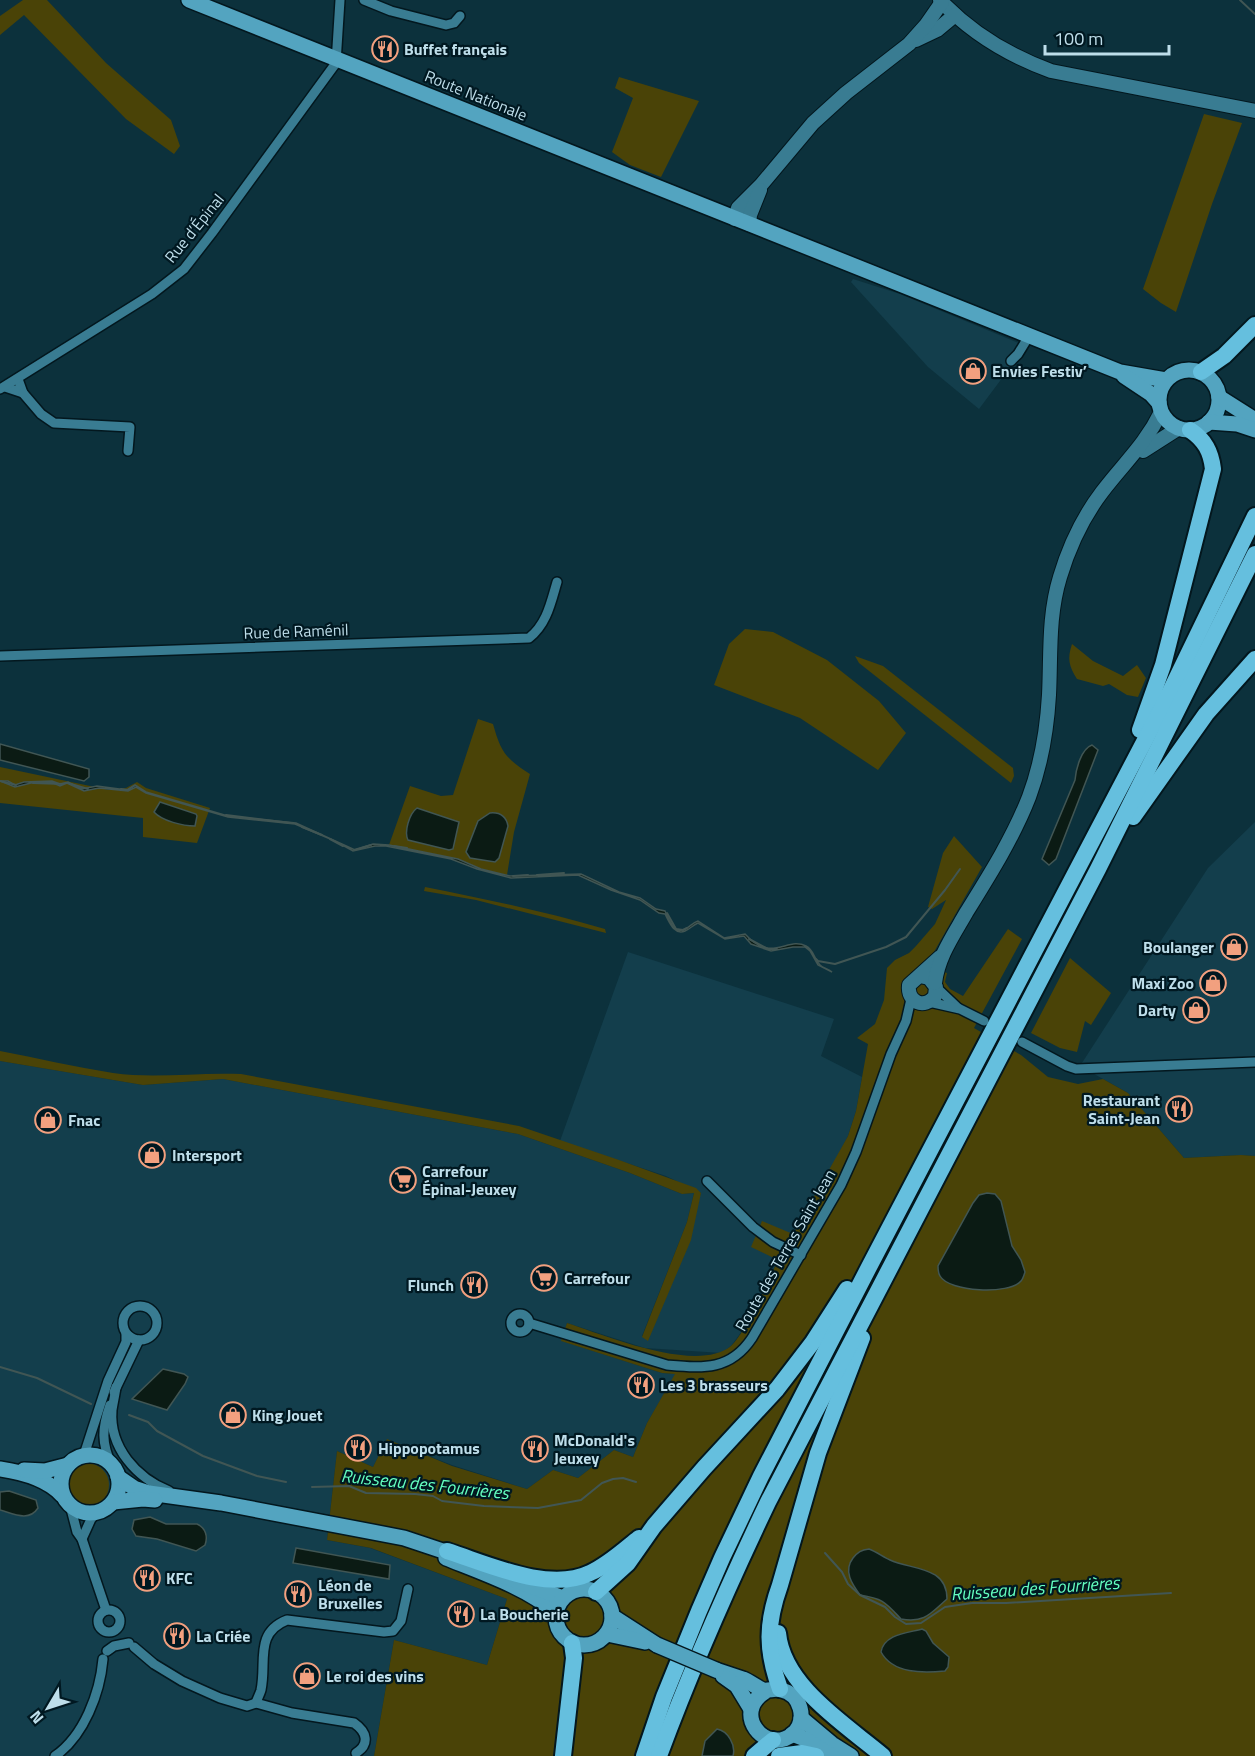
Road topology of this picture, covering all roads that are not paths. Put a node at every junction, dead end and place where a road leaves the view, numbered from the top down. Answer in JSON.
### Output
{"nodes":[{"id":1,"x":189,"y":0,"type":"edge"},
{"id":2,"x":340,"y":0,"type":"edge"},
{"id":3,"x":364,"y":0,"type":"edge"},
{"id":4,"x":941,"y":1,"type":"edge"},
{"id":5,"x":955,"y":15,"type":"junction"},
{"id":6,"x":460,"y":16,"type":"dead end"},
{"id":7,"x":909,"y":44,"type":"junction"},
{"id":8,"x":336,"y":59,"type":"junction"},
{"id":9,"x":1255,"y":111,"type":"edge"},
{"id":10,"x":761,"y":185,"type":"junction"},
{"id":11,"x":715,"y":211,"type":"junction"},
{"id":12,"x":742,"y":222,"type":"junction"},
{"id":13,"x":1255,"y":325,"type":"edge"},
{"id":14,"x":1029,"y":336,"type":"junction"},
{"id":15,"x":1011,"y":361,"type":"dead end"},
{"id":16,"x":1120,"y":372,"type":"junction"},
{"id":17,"x":1201,"y":372,"type":"junction"},
{"id":18,"x":18,"y":379,"type":"junction"},
{"id":19,"x":1166,"y":380,"type":"junction"},
{"id":20,"x":2,"y":388,"type":"edge"},
{"id":21,"x":22,"y":393,"type":"junction"},
{"id":22,"x":1219,"y":397,"type":"junction"},
{"id":23,"x":1160,"y":408,"type":"junction"},
{"id":24,"x":1255,"y":420,"type":"edge"},
{"id":25,"x":1209,"y":422,"type":"junction"},
{"id":26,"x":1185,"y":429,"type":"junction"},
{"id":27,"x":1255,"y":430,"type":"edge"},
{"id":28,"x":128,"y":451,"type":"dead end"},
{"id":29,"x":1131,"y":459,"type":"junction"},
{"id":30,"x":1255,"y":516,"type":"edge"},
{"id":31,"x":1255,"y":554,"type":"edge"},
{"id":32,"x":557,"y":582,"type":"dead end"},
{"id":33,"x":0,"y":656,"type":"edge"},
{"id":34,"x":1255,"y":659,"type":"edge"},
{"id":35,"x":1118,"y":793,"type":"junction"},
{"id":36,"x":1098,"y":869,"type":"junction"},
{"id":37,"x":942,"y":955,"type":"junction"},
{"id":38,"x":920,"y":976,"type":"junction"},
{"id":39,"x":935,"y":985,"type":"junction"},
{"id":40,"x":921,"y":1003,"type":"junction"},
{"id":41,"x":960,"y":1009,"type":"junction"},
{"id":42,"x":984,"y":1021,"type":"dead end"},
{"id":43,"x":1022,"y":1042,"type":"dead end"},
{"id":44,"x":1255,"y":1062,"type":"edge"},
{"id":45,"x":707,"y":1181,"type":"dead end"},
{"id":46,"x":801,"y":1255,"type":"junction"},
{"id":47,"x":868,"y":1267,"type":"junction"},
{"id":48,"x":873,"y":1297,"type":"junction"},
{"id":49,"x":529,"y":1323,"type":"dead end"},
{"id":50,"x":126,"y":1334,"type":"junction"},
{"id":51,"x":139,"y":1340,"type":"junction"},
{"id":52,"x":116,"y":1387,"type":"junction"},
{"id":53,"x":84,"y":1455,"type":"junction"},
{"id":54,"x":68,"y":1465,"type":"junction"},
{"id":55,"x":3,"y":1469,"type":"edge"},
{"id":56,"x":115,"y":1471,"type":"junction"},
{"id":57,"x":66,"y":1500,"type":"junction"},
{"id":58,"x":113,"y":1502,"type":"junction"},
{"id":59,"x":220,"y":1503,"type":"junction"},
{"id":60,"x":97,"y":1512,"type":"junction"},
{"id":61,"x":654,"y":1526,"type":"junction"},
{"id":62,"x":82,"y":1539,"type":"junction"},
{"id":63,"x":447,"y":1551,"type":"junction"},
{"id":64,"x":780,"y":1585,"type":"junction"},
{"id":65,"x":408,"y":1589,"type":"dead end"},
{"id":66,"x":596,"y":1592,"type":"junction"},
{"id":67,"x":563,"y":1598,"type":"junction"},
{"id":68,"x":106,"y":1610,"type":"dead end"},
{"id":69,"x":556,"y":1613,"type":"junction"},
{"id":70,"x":612,"y":1616,"type":"junction"},
{"id":71,"x":607,"y":1634,"type":"junction"},
{"id":72,"x":572,"y":1643,"type":"junction"},
{"id":73,"x":657,"y":1645,"type":"junction"},
{"id":74,"x":716,"y":1670,"type":"junction"},
{"id":75,"x":773,"y":1690,"type":"junction"},
{"id":76,"x":256,"y":1703,"type":"junction"},
{"id":77,"x":751,"y":1709,"type":"junction"},
{"id":78,"x":801,"y":1718,"type":"junction"},
{"id":79,"x":792,"y":1734,"type":"junction"},
{"id":80,"x":773,"y":1740,"type":"junction"},
{"id":81,"x":356,"y":1753,"type":"dead end"},
{"id":82,"x":55,"y":1756,"type":"edge"},
{"id":83,"x":563,"y":1756,"type":"edge"},
{"id":84,"x":644,"y":1756,"type":"edge"},
{"id":85,"x":659,"y":1756,"type":"edge"},
{"id":86,"x":754,"y":1756,"type":"edge"},
{"id":87,"x":779,"y":1756,"type":"edge"},
{"id":88,"x":816,"y":1756,"type":"edge"},
{"id":89,"x":832,"y":1756,"type":"edge"},
{"id":90,"x":851,"y":1756,"type":"edge"},
{"id":91,"x":883,"y":1756,"type":"edge"}],
"edges":[{"from":1,"to":8,"type":"main road","name":"Route Nationale"},
{"from":2,"to":8,"type":"street"},
{"from":3,"to":6,"type":"street"},
{"from":4,"to":5,"type":"street"},
{"from":4,"to":7,"type":"street"},
{"from":5,"to":7,"type":"street"},
{"from":5,"to":9,"type":"street"},
{"from":7,"to":10,"type":"street"},
{"from":8,"to":11,"type":"main road","name":"Route Nationale"},
{"from":8,"to":18,"type":"street","name":"Rue d’Épinal"},
{"from":10,"to":11,"type":"street"},
{"from":10,"to":12,"type":"street"},
{"from":11,"to":12,"type":"main road","name":"Route Nationale"},
{"from":12,"to":14,"type":"main road","name":"Route Nationale"},
{"from":13,"to":17,"type":"highway"},
{"from":14,"to":15,"type":"street"},
{"from":14,"to":16,"type":"main road","name":"Route Nationale"},
{"from":16,"to":19,"type":"main road"},
{"from":16,"to":23,"type":"main road"},
{"from":17,"to":19,"type":"main road"},
{"from":17,"to":22,"type":"main road"},
{"from":18,"to":20,"type":"street","name":"Rue d’Épinal"},
{"from":18,"to":21,"type":"street"},
{"from":19,"to":23,"type":"main road"},
{"from":20,"to":21,"type":"street"},
{"from":21,"to":28,"type":"street"},
{"from":22,"to":24,"type":"main road"},
{"from":22,"to":25,"type":"main road"},
{"from":23,"to":26,"type":"main road"},
{"from":23,"to":29,"type":"street"},
{"from":25,"to":26,"type":"main road"},
{"from":25,"to":27,"type":"main road"},
{"from":26,"to":29,"type":"street"},
{"from":26,"to":35,"type":"highway"},
{"from":29,"to":37,"type":"street"},
{"from":30,"to":35,"type":"highway"},
{"from":31,"to":36,"type":"highway"},
{"from":32,"to":33,"type":"street","name":"Rue de Raménil"},
{"from":34,"to":36,"type":"highway"},
{"from":35,"to":47,"type":"highway"},
{"from":36,"to":48,"type":"highway"},
{"from":37,"to":38,"type":"street"},
{"from":37,"to":39,"type":"street"},
{"from":38,"to":39,"type":"street"},
{"from":38,"to":40,"type":"street"},
{"from":39,"to":40,"type":"street"},
{"from":39,"to":41,"type":"street"},
{"from":40,"to":41,"type":"street"},
{"from":40,"to":46,"type":"street","name":"Route des Terres Saint Jean"},
{"from":41,"to":42,"type":"street"},
{"from":43,"to":44,"type":"street"},
{"from":45,"to":46,"type":"street"},
{"from":46,"to":49,"type":"street","name":"Route des Terres Saint Jean"},
{"from":47,"to":61,"type":"highway"},
{"from":47,"to":84,"type":"highway"},
{"from":48,"to":64,"type":"highway"},
{"from":48,"to":85,"type":"highway"},
{"from":50,"to":51,"type":"street"},
{"from":50,"to":51,"type":"street"},
{"from":50,"to":53,"type":"street"},
{"from":51,"to":52,"type":"street"},
{"from":52,"to":56,"type":"street"},
{"from":52,"to":59,"type":"street"},
{"from":53,"to":54,"type":"main road"},
{"from":53,"to":56,"type":"main road"},
{"from":54,"to":55,"type":"main road"},
{"from":54,"to":57,"type":"main road"},
{"from":55,"to":57,"type":"main road"},
{"from":56,"to":58,"type":"main road"},
{"from":56,"to":59,"type":"main road"},
{"from":57,"to":60,"type":"main road"},
{"from":57,"to":62,"type":"street"},
{"from":58,"to":60,"type":"main road"},
{"from":58,"to":69,"type":"main road"},
{"from":59,"to":63,"type":"main road"},
{"from":60,"to":62,"type":"street"},
{"from":61,"to":63,"type":"highway"},
{"from":61,"to":66,"type":"highway"},
{"from":62,"to":68,"type":"street"},
{"from":63,"to":67,"type":"main road"},
{"from":64,"to":75,"type":"highway"},
{"from":64,"to":91,"type":"highway"},
{"from":65,"to":76,"type":"street"},
{"from":66,"to":67,"type":"main road"},
{"from":66,"to":70,"type":"main road"},
{"from":67,"to":69,"type":"main road"},
{"from":69,"to":72,"type":"main road"},
{"from":70,"to":71,"type":"main road"},
{"from":70,"to":73,"type":"main road"},
{"from":71,"to":72,"type":"main road"},
{"from":71,"to":73,"type":"main road"},
{"from":72,"to":83,"type":"highway"},
{"from":73,"to":74,"type":"main road","bridge":true},
{"from":74,"to":75,"type":"main road"},
{"from":74,"to":77,"type":"main road"},
{"from":75,"to":77,"type":"main road"},
{"from":75,"to":78,"type":"main road"},
{"from":76,"to":81,"type":"street"},
{"from":76,"to":82,"type":"street"},
{"from":77,"to":80,"type":"main road"},
{"from":78,"to":79,"type":"main road"},
{"from":78,"to":90,"type":"main road"},
{"from":79,"to":80,"type":"main road"},
{"from":79,"to":89,"type":"main road"},
{"from":80,"to":86,"type":"highway"},
{"from":87,"to":88,"type":"highway"}]}
